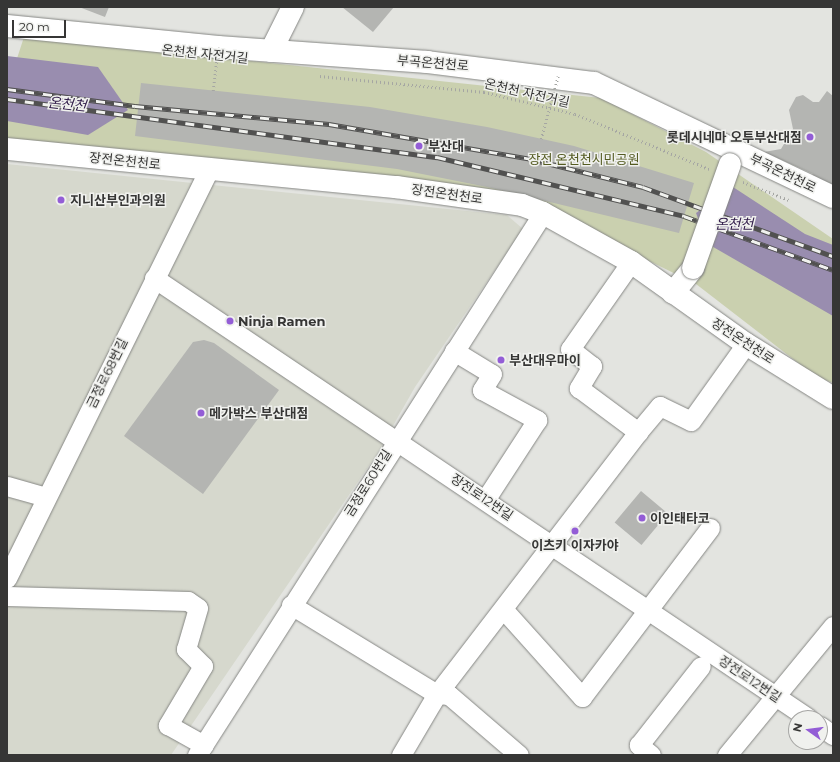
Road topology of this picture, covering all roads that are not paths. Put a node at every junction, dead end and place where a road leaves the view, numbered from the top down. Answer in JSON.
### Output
{"nodes":[{"id":1,"x":292,"y":7,"type":"edge"},
{"id":2,"x":7,"y":26,"type":"edge"},
{"id":3,"x":271,"y":51,"type":"junction"},
{"id":4,"x":7,"y":149,"type":"edge"},
{"id":5,"x":730,"y":166,"type":"junction"},
{"id":6,"x":209,"y":169,"type":"junction"},
{"id":7,"x":833,"y":197,"type":"edge"},
{"id":8,"x":543,"y":212,"type":"junction"},
{"id":9,"x":631,"y":262,"type":"junction"},
{"id":10,"x":154,"y":278,"type":"junction"},
{"id":11,"x":673,"y":293,"type":"junction"},
{"id":12,"x":746,"y":344,"type":"junction"},
{"id":13,"x":454,"y":351,"type":"junction"},
{"id":14,"x":833,"y":398,"type":"edge"},
{"id":15,"x":638,"y":432,"type":"junction"},
{"id":16,"x":396,"y":439,"type":"junction"},
{"id":17,"x":7,"y":486,"type":"edge"},
{"id":18,"x":46,"y":497,"type":"junction"},
{"id":19,"x":485,"y":500,"type":"junction"},
{"id":20,"x":710,"y":528,"type":"dead end"},
{"id":21,"x":554,"y":545,"type":"junction"},
{"id":22,"x":7,"y":578,"type":"edge"},
{"id":23,"x":7,"y":596,"type":"edge"},
{"id":24,"x":292,"y":605,"type":"junction"},
{"id":25,"x":649,"y":609,"type":"junction"},
{"id":26,"x":504,"y":610,"type":"junction"},
{"id":27,"x":833,"y":626,"type":"edge"},
{"id":28,"x":701,"y":666,"type":"dead end"},
{"id":29,"x":437,"y":694,"type":"junction"},
{"id":30,"x":777,"y":697,"type":"junction"},
{"id":31,"x":796,"y":710,"type":"edge"},
{"id":32,"x":200,"y":750,"type":"edge"},
{"id":33,"x":401,"y":755,"type":"edge"},
{"id":34,"x":519,"y":755,"type":"edge"},
{"id":35,"x":651,"y":755,"type":"edge"},
{"id":36,"x":727,"y":755,"type":"edge"}],
"edges":[{"from":1,"to":3,"type":"main road"},
{"from":2,"to":3,"type":"main road","name":"부곡온천천로"},
{"from":3,"to":5,"type":"main road","name":"부곡온천천로"},
{"from":4,"to":6,"type":"main road","name":"장전온천천로"},
{"from":5,"to":7,"type":"main road","name":"부곡온천천로"},
{"from":5,"to":11,"type":"main road","bridge":true},
{"from":6,"to":8,"type":"main road","name":"장전온천천로"},
{"from":6,"to":10,"type":"street","name":"금정로68번길"},
{"from":8,"to":9,"type":"main road","name":"장전온천천로"},
{"from":8,"to":13,"type":"street","name":"금정로60번길"},
{"from":9,"to":11,"type":"main road","name":"장전온천천로"},
{"from":9,"to":15,"type":"street"},
{"from":10,"to":16,"type":"street","name":"장전로12번길"},
{"from":10,"to":18,"type":"street","name":"금정로68번길"},
{"from":11,"to":12,"type":"main road","name":"장전온천천로"},
{"from":12,"to":14,"type":"main road","name":"장전온천천로"},
{"from":12,"to":15,"type":"street"},
{"from":13,"to":16,"type":"street","name":"금정로60번길"},
{"from":13,"to":19,"type":"street"},
{"from":15,"to":21,"type":"street"},
{"from":16,"to":19,"type":"street","name":"장전로12번길"},
{"from":16,"to":24,"type":"street","name":"금정로60번길"},
{"from":17,"to":18,"type":"street"},
{"from":18,"to":22,"type":"street","name":"금정로68번길"},
{"from":19,"to":21,"type":"street","name":"장전로12번길"},
{"from":20,"to":25,"type":"street"},
{"from":21,"to":25,"type":"street","name":"장전로12번길"},
{"from":21,"to":26,"type":"street"},
{"from":23,"to":32,"type":"street"},
{"from":24,"to":29,"type":"street"},
{"from":24,"to":32,"type":"street","name":"금정로60번길"},
{"from":25,"to":26,"type":"street"},
{"from":25,"to":30,"type":"street","name":"장전로12번길"},
{"from":26,"to":29,"type":"street"},
{"from":27,"to":30,"type":"street"},
{"from":28,"to":35,"type":"street"},
{"from":29,"to":33,"type":"street"},
{"from":29,"to":34,"type":"street"},
{"from":30,"to":31,"type":"street","name":"장전로12번길"},
{"from":30,"to":36,"type":"street"}]}
